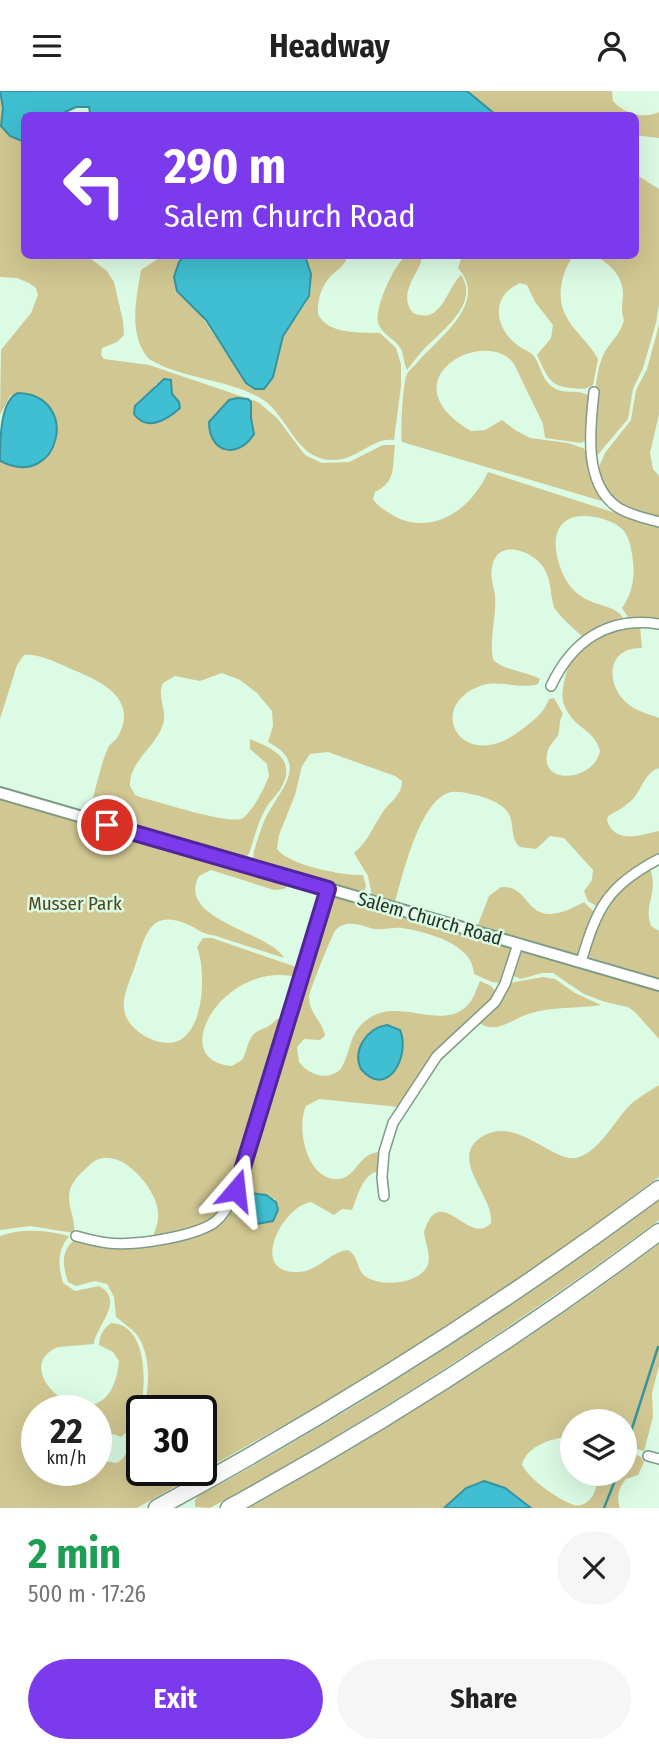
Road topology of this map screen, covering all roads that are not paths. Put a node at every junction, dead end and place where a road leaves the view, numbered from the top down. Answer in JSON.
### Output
{"nodes":[{"id":1,"x":594,"y":392,"type":"dead end"},
{"id":2,"x":659,"y":522,"type":"edge"},
{"id":3,"x":659,"y":624,"type":"edge"},
{"id":4,"x":551,"y":686,"type":"dead end"},
{"id":5,"x":0,"y":793,"type":"edge"},
{"id":6,"x":659,"y":859,"type":"edge"},
{"id":7,"x":328,"y":889,"type":"junction"},
{"id":8,"x":518,"y":944,"type":"junction"},
{"id":9,"x":581,"y":962,"type":"junction"},
{"id":10,"x":659,"y":985,"type":"edge"},
{"id":11,"x":659,"y":1189,"type":"edge"},
{"id":12,"x":384,"y":1195,"type":"dead end"},
{"id":13,"x":659,"y":1232,"type":"edge"},
{"id":14,"x":76,"y":1236,"type":"dead end"},
{"id":15,"x":648,"y":1456,"type":"dead end"},
{"id":16,"x":659,"y":1459,"type":"edge"},
{"id":17,"x":157,"y":1508,"type":"edge"},
{"id":18,"x":229,"y":1508,"type":"edge"}],
"edges":[{"from":1,"to":2,"type":"street"},
{"from":3,"to":4,"type":"street"},
{"from":5,"to":7,"type":"street","name":"Salem Church Road"},
{"from":6,"to":9,"type":"street"},
{"from":7,"to":8,"type":"street","name":"Salem Church Road"},
{"from":7,"to":14,"type":"street"},
{"from":8,"to":9,"type":"street","name":"Salem Church Road"},
{"from":8,"to":12,"type":"street"},
{"from":9,"to":10,"type":"street","name":"Salem Church Road"},
{"from":11,"to":17,"type":"highway"},
{"from":13,"to":18,"type":"highway"},
{"from":15,"to":16,"type":"street"}]}
